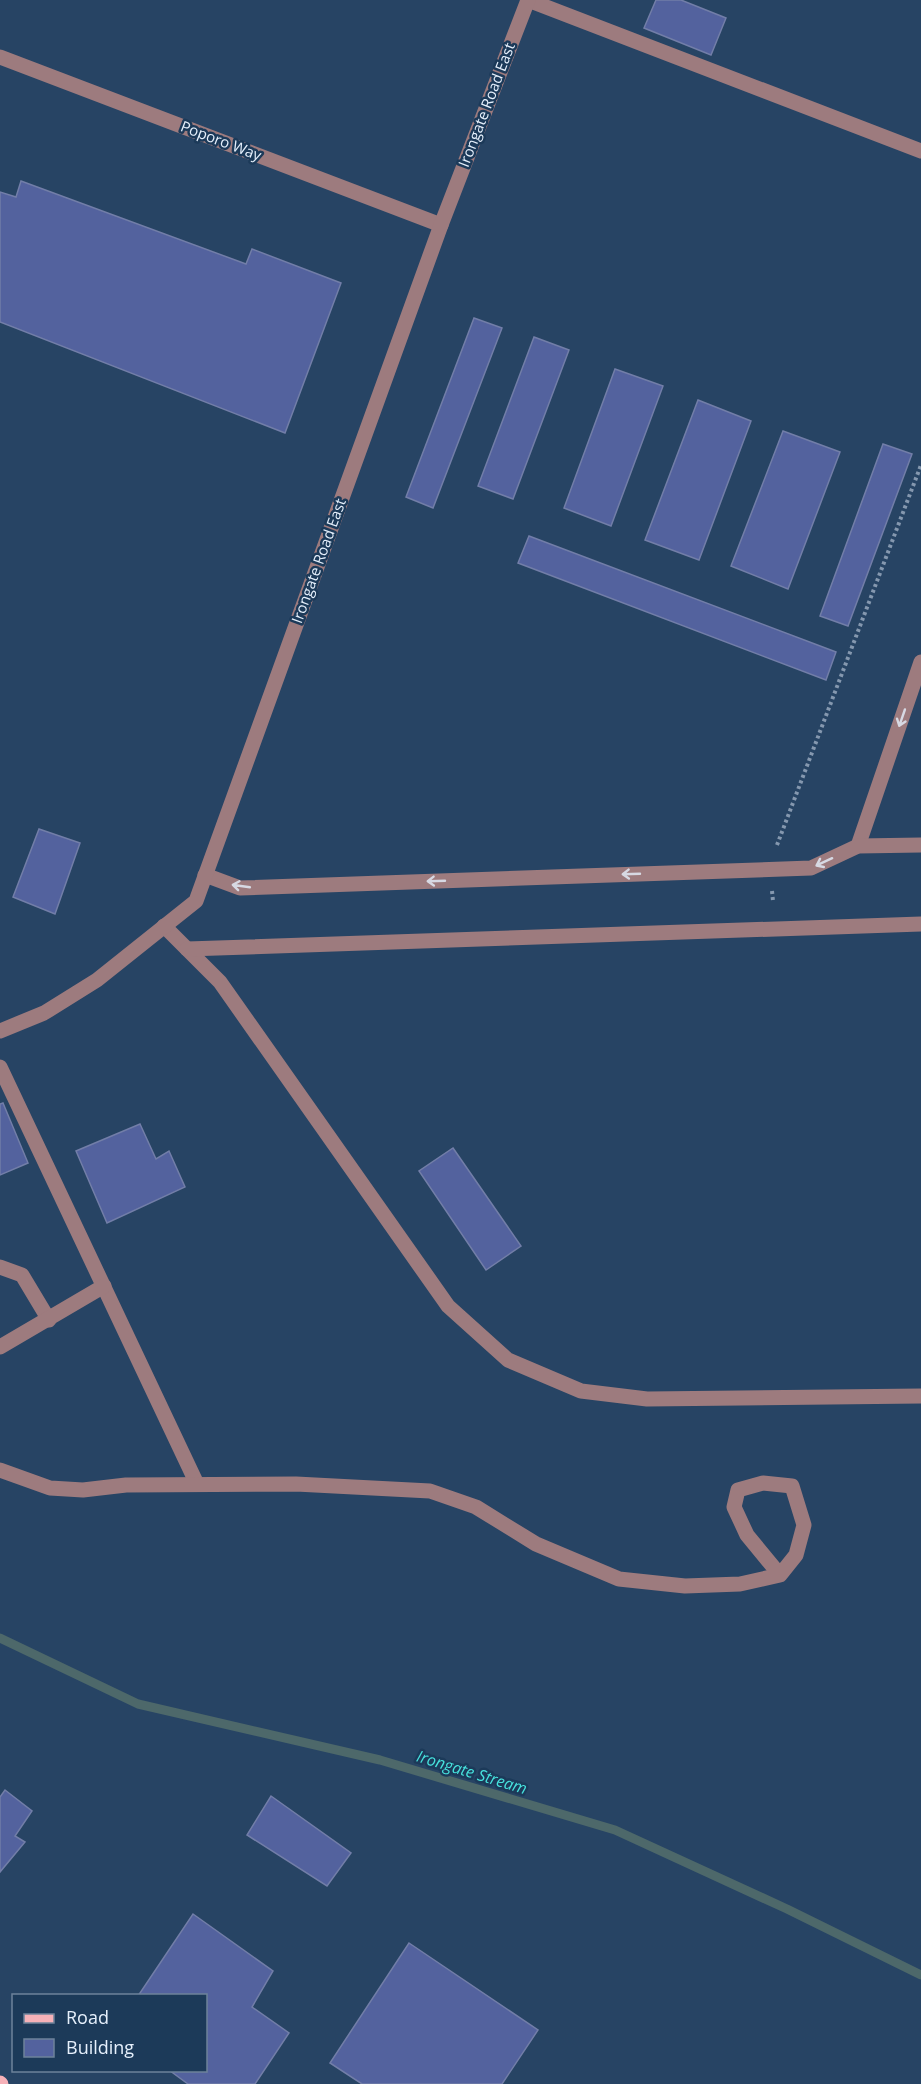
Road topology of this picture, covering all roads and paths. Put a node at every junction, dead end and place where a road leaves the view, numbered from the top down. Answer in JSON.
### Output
{"nodes":[{"id":1,"x":528,"y":0,"type":"edge"},
{"id":2,"x":0,"y":57,"type":"edge"},
{"id":3,"x":921,"y":152,"type":"edge"},
{"id":4,"x":441,"y":225,"type":"junction"},
{"id":5,"x":921,"y":465,"type":"edge"},
{"id":6,"x":921,"y":662,"type":"edge"},
{"id":7,"x":921,"y":845,"type":"edge"},
{"id":8,"x":858,"y":846,"type":"junction"},
{"id":9,"x":771,"y":869,"type":"junction"},
{"id":10,"x":205,"y":875,"type":"junction"},
{"id":11,"x":773,"y":901,"type":"dead end"},
{"id":12,"x":921,"y":924,"type":"edge"},
{"id":13,"x":164,"y":926,"type":"junction"},
{"id":14,"x":187,"y":949,"type":"junction"},
{"id":15,"x":0,"y":1031,"type":"edge"},
{"id":16,"x":0,"y":1067,"type":"edge"},
{"id":17,"x":0,"y":1267,"type":"edge"},
{"id":18,"x":104,"y":1286,"type":"junction"},
{"id":19,"x":49,"y":1320,"type":"junction"},
{"id":20,"x":0,"y":1347,"type":"edge"},
{"id":21,"x":921,"y":1396,"type":"edge"},
{"id":22,"x":0,"y":1470,"type":"edge"},
{"id":23,"x":197,"y":1484,"type":"junction"},
{"id":24,"x":780,"y":1575,"type":"junction"}],
"edges":[{"from":1,"to":3,"type":"street"},
{"from":1,"to":4,"type":"street","name":"Irongate Road East"},
{"from":2,"to":4,"type":"street","name":"Poporo Way"},
{"from":4,"to":10,"type":"street","name":"Irongate Road East"},
{"from":5,"to":9,"type":"path"},
{"from":6,"to":8,"type":"street","one_way":true},
{"from":7,"to":8,"type":"street"},
{"from":8,"to":9,"type":"street","one_way":true},
{"from":9,"to":10,"type":"street","one_way":true},
{"from":9,"to":11,"type":"path"},
{"from":10,"to":13,"type":"street","name":"Irongate Road East"},
{"from":12,"to":14,"type":"street"},
{"from":13,"to":14,"type":"street"},
{"from":13,"to":15,"type":"street","name":"Irongate Road East"},
{"from":14,"to":21,"type":"street"},
{"from":16,"to":18,"type":"street"},
{"from":17,"to":19,"type":"street"},
{"from":18,"to":19,"type":"street"},
{"from":18,"to":23,"type":"street"},
{"from":19,"to":20,"type":"street"},
{"from":22,"to":23,"type":"street"},
{"from":23,"to":24,"type":"street"},
{"from":24,"to":24,"type":"street"}]}
